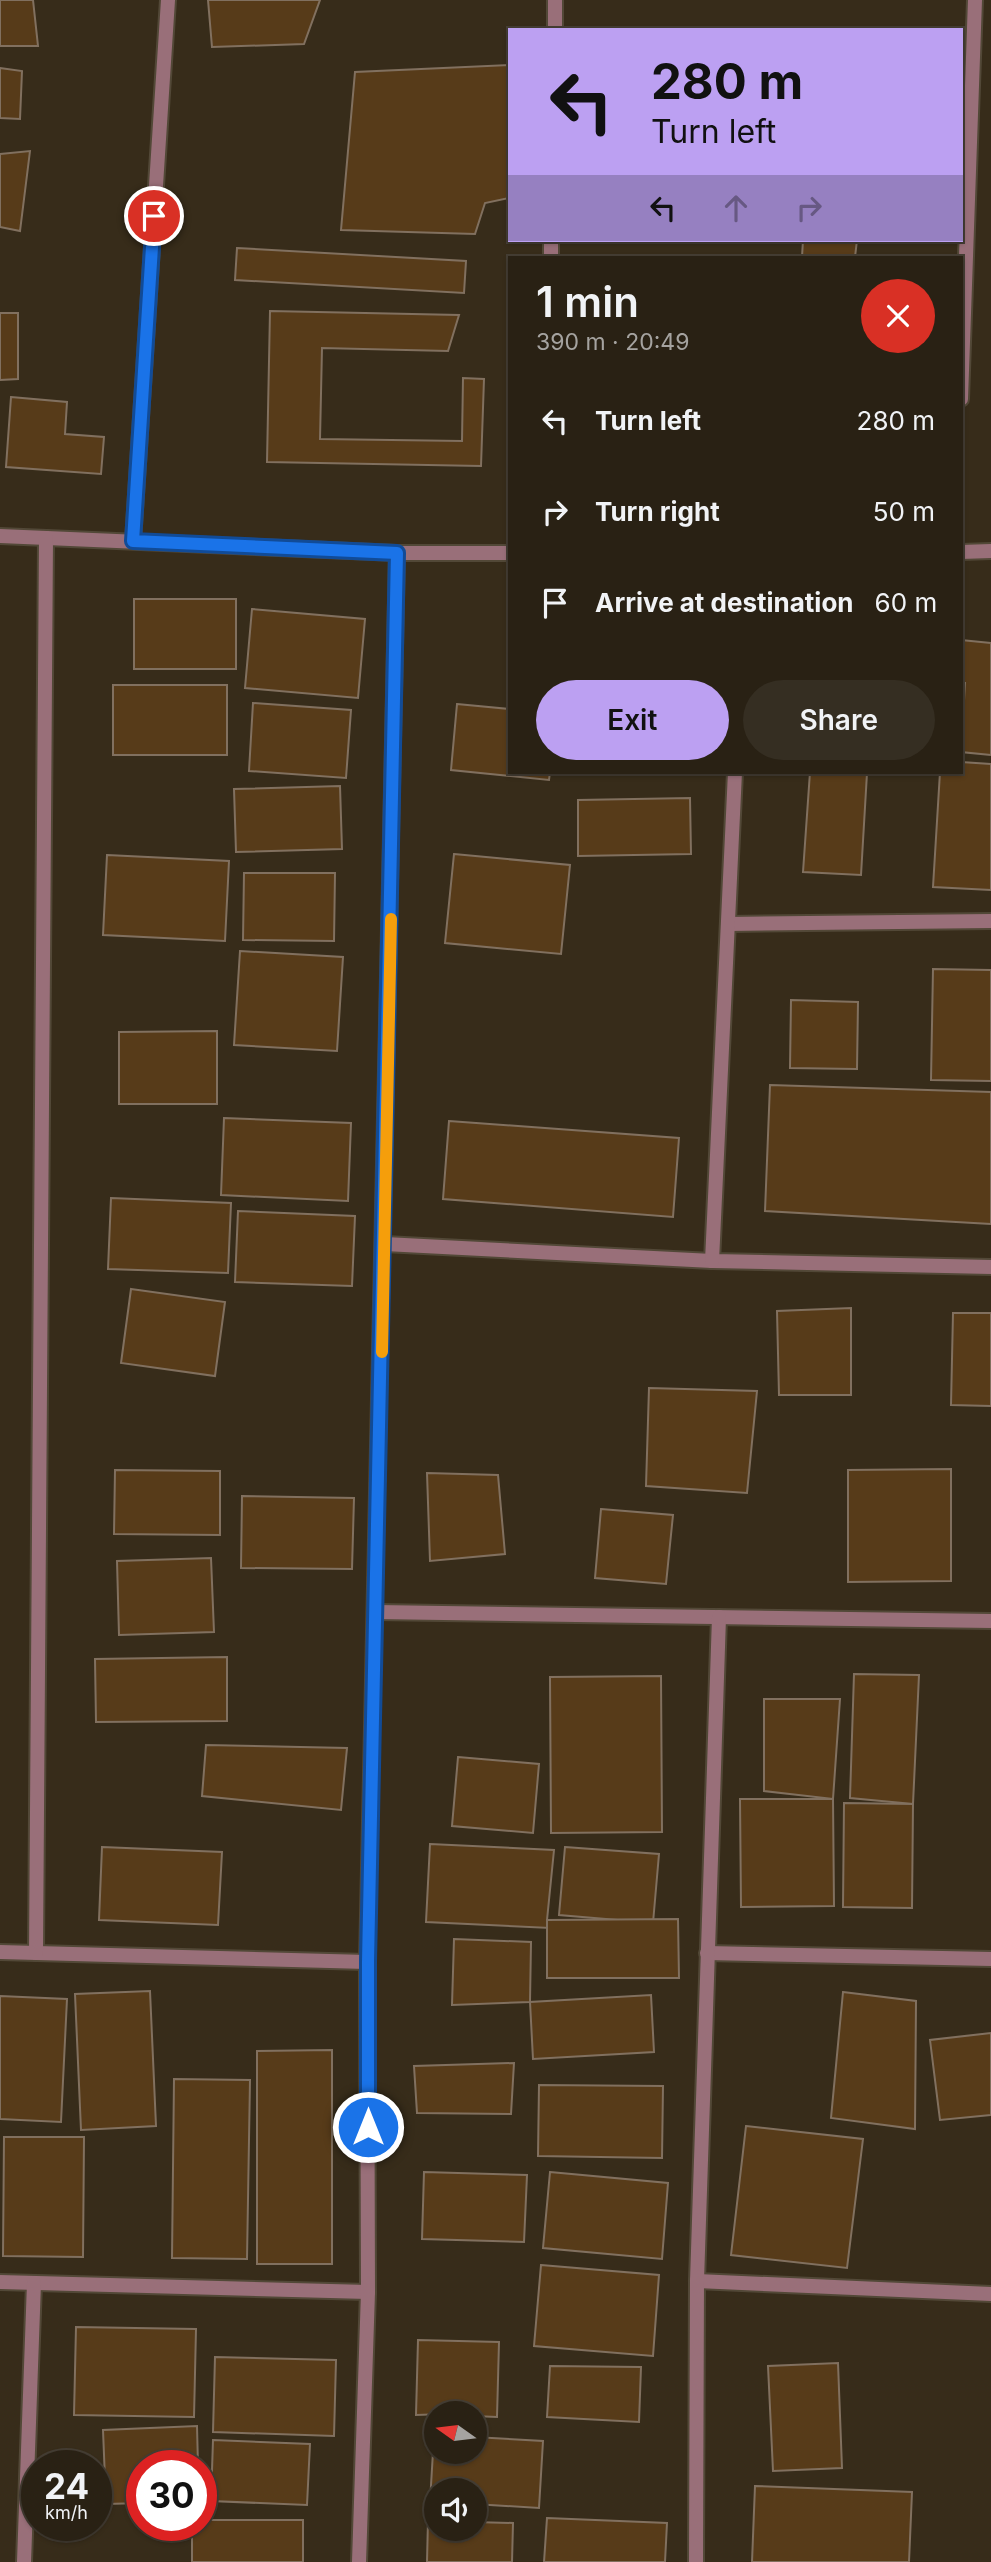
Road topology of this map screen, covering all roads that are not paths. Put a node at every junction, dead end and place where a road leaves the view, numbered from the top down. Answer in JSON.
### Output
{"nodes":[{"id":1,"x":168,"y":0,"type":"edge"},
{"id":2,"x":555,"y":0,"type":"edge"},
{"id":3,"x":975,"y":0,"type":"edge"},
{"id":4,"x":555,"y":28,"type":"edge"},
{"id":5,"x":963,"y":342,"type":"edge"},
{"id":6,"x":0,"y":536,"type":"edge"},
{"id":7,"x":46,"y":538,"type":"junction"},
{"id":8,"x":133,"y":541,"type":"junction"},
{"id":9,"x":991,"y":551,"type":"edge"},
{"id":10,"x":963,"y":552,"type":"edge"},
{"id":11,"x":397,"y":553,"type":"junction"},
{"id":12,"x":508,"y":553,"type":"edge"},
{"id":13,"x":735,"y":774,"type":"edge"},
{"id":14,"x":991,"y":921,"type":"edge"},
{"id":15,"x":728,"y":924,"type":"junction"},
{"id":16,"x":385,"y":1244,"type":"junction"},
{"id":17,"x":712,"y":1261,"type":"junction"},
{"id":18,"x":991,"y":1266,"type":"edge"},
{"id":19,"x":376,"y":1612,"type":"junction"},
{"id":20,"x":719,"y":1617,"type":"junction"},
{"id":21,"x":991,"y":1621,"type":"edge"},
{"id":22,"x":0,"y":1952,"type":"edge"},
{"id":23,"x":36,"y":1953,"type":"junction"},
{"id":24,"x":707,"y":1953,"type":"junction"},
{"id":25,"x":991,"y":1959,"type":"edge"},
{"id":26,"x":368,"y":1962,"type":"junction"},
{"id":27,"x":697,"y":2281,"type":"junction"},
{"id":28,"x":0,"y":2282,"type":"edge"},
{"id":29,"x":34,"y":2283,"type":"junction"},
{"id":30,"x":368,"y":2292,"type":"junction"},
{"id":31,"x":991,"y":2294,"type":"edge"},
{"id":32,"x":24,"y":2562,"type":"edge"},
{"id":33,"x":359,"y":2562,"type":"edge"},
{"id":34,"x":696,"y":2562,"type":"edge"}],
"edges":[{"from":1,"to":8,"type":"street"},
{"from":2,"to":4,"type":"street"},
{"from":3,"to":5,"type":"street"},
{"from":6,"to":7,"type":"street"},
{"from":7,"to":8,"type":"street"},
{"from":7,"to":23,"type":"street"},
{"from":8,"to":11,"type":"street"},
{"from":9,"to":10,"type":"street"},
{"from":11,"to":12,"type":"street"},
{"from":11,"to":16,"type":"street"},
{"from":13,"to":15,"type":"street"},
{"from":14,"to":15,"type":"street"},
{"from":15,"to":17,"type":"street"},
{"from":16,"to":17,"type":"street"},
{"from":16,"to":19,"type":"street"},
{"from":17,"to":18,"type":"street"},
{"from":19,"to":20,"type":"street"},
{"from":19,"to":26,"type":"street"},
{"from":20,"to":21,"type":"street"},
{"from":20,"to":24,"type":"street"},
{"from":22,"to":23,"type":"street"},
{"from":23,"to":26,"type":"street"},
{"from":24,"to":25,"type":"street"},
{"from":24,"to":27,"type":"street"},
{"from":26,"to":30,"type":"street"},
{"from":27,"to":31,"type":"street"},
{"from":27,"to":34,"type":"street"},
{"from":28,"to":29,"type":"street"},
{"from":29,"to":30,"type":"street"},
{"from":29,"to":32,"type":"street"},
{"from":30,"to":33,"type":"street"}]}
